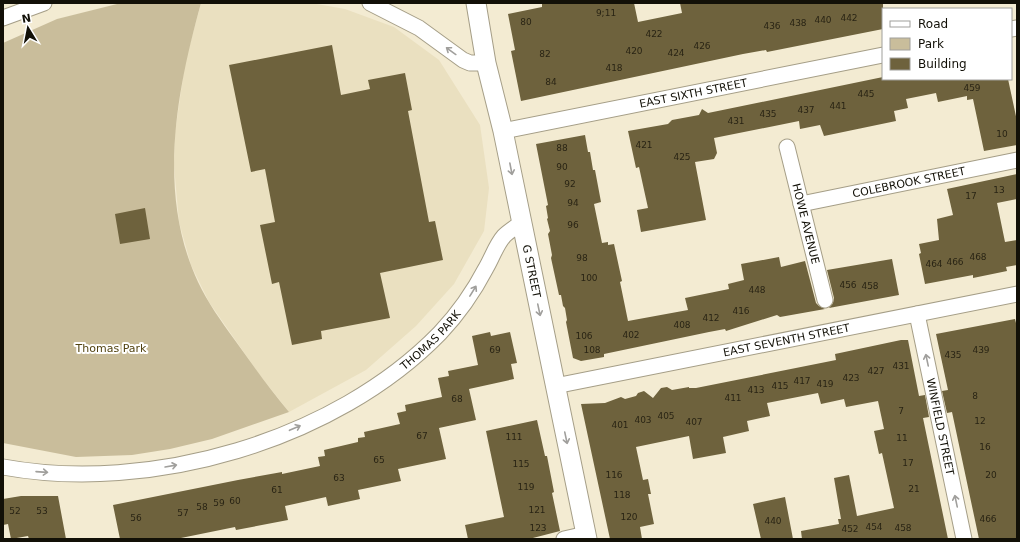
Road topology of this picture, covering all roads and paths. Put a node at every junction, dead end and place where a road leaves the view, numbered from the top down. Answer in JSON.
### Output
{"nodes":[{"id":1,"x":44,"y":3,"type":"edge"},
{"id":2,"x":370,"y":3,"type":"edge"},
{"id":3,"x":476,"y":3,"type":"edge"},
{"id":4,"x":3,"y":18,"type":"edge"},
{"id":5,"x":882,"y":55,"type":"edge"},
{"id":6,"x":486,"y":63,"type":"junction"},
{"id":7,"x":503,"y":131,"type":"junction"},
{"id":8,"x":787,"y":147,"type":"dead end"},
{"id":9,"x":1017,"y":160,"type":"edge"},
{"id":10,"x":801,"y":204,"type":"junction"},
{"id":11,"x":521,"y":223,"type":"junction"},
{"id":12,"x":1017,"y":294,"type":"edge"},
{"id":13,"x":825,"y":300,"type":"dead end"},
{"id":14,"x":917,"y":314,"type":"junction"},
{"id":15,"x":555,"y":386,"type":"junction"},
{"id":16,"x":3,"y":468,"type":"edge"},
{"id":17,"x":586,"y":537,"type":"edge"},
{"id":18,"x":564,"y":539,"type":"edge"},
{"id":19,"x":964,"y":539,"type":"edge"}],
"edges":[{"from":1,"to":4,"type":"street"},
{"from":6,"to":2,"type":"street","one_way":true},
{"from":3,"to":6,"type":"street","name":"G STREET"},
{"from":5,"to":7,"type":"street","name":"EAST SIXTH STREET"},
{"from":6,"to":7,"type":"street","name":"G STREET"},
{"from":7,"to":11,"type":"street","name":"G STREET","one_way":true},
{"from":8,"to":10,"type":"street","name":"HOWE AVENUE"},
{"from":9,"to":10,"type":"street","name":"COLEBROOK STREET"},
{"from":10,"to":13,"type":"street","name":"HOWE AVENUE"},
{"from":11,"to":15,"type":"street","name":"G STREET","one_way":true},
{"from":16,"to":11,"type":"street","name":"THOMAS PARK","one_way":true},
{"from":12,"to":14,"type":"street","name":"EAST SEVENTH STREET"},
{"from":14,"to":15,"type":"street","name":"EAST SEVENTH STREET"},
{"from":19,"to":14,"type":"street","name":"WINFIELD STREET","one_way":true},
{"from":15,"to":17,"type":"street","name":"G STREET","one_way":true},
{"from":17,"to":18,"type":"street"}]}
